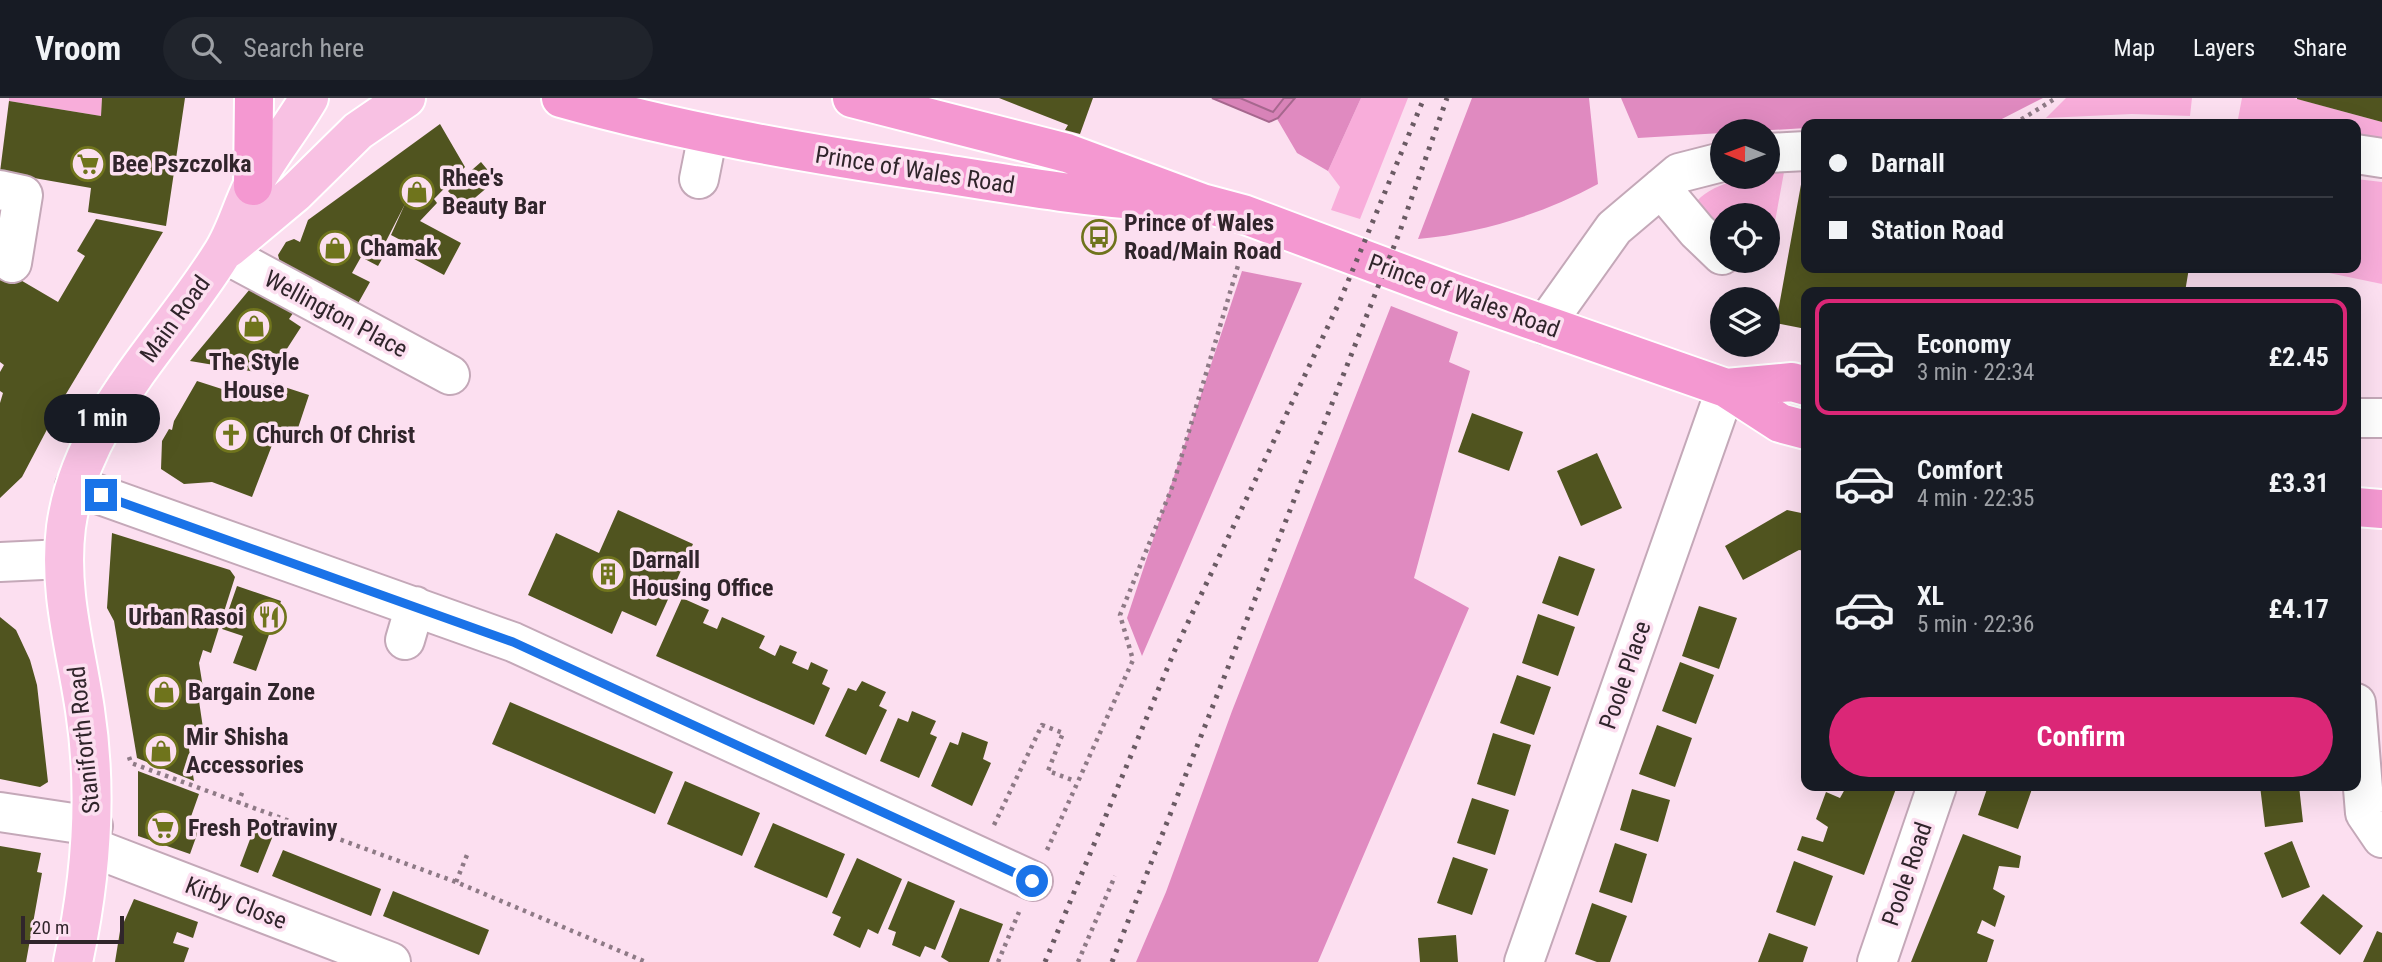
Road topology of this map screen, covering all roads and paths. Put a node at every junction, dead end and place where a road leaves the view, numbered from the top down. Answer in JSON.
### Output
{"nodes":[{"id":1,"x":254,"y":98,"type":"edge"},
{"id":2,"x":309,"y":98,"type":"edge"},
{"id":3,"x":406,"y":98,"type":"edge"},
{"id":4,"x":561,"y":98,"type":"edge"},
{"id":5,"x":686,"y":98,"type":"edge"},
{"id":6,"x":852,"y":98,"type":"edge"},
{"id":7,"x":2056,"y":98,"type":"edge"},
{"id":8,"x":620,"y":108,"type":"edge"},
{"id":9,"x":2022,"y":119,"type":"edge"},
{"id":10,"x":708,"y":134,"type":"junction"},
{"id":11,"x":1801,"y":150,"type":"edge"},
{"id":12,"x":1780,"y":152,"type":"edge"},
{"id":13,"x":2361,"y":155,"type":"edge"},
{"id":14,"x":2382,"y":158,"type":"edge"},
{"id":15,"x":1710,"y":165,"type":"edge"},
{"id":16,"x":699,"y":179,"type":"dead end"},
{"id":17,"x":253,"y":186,"type":"junction"},
{"id":18,"x":1661,"y":188,"type":"junction"},
{"id":19,"x":0,"y":190,"type":"edge"},
{"id":20,"x":1202,"y":203,"type":"junction"},
{"id":21,"x":1252,"y":218,"type":"junction"},
{"id":22,"x":1710,"y":243,"type":"edge"},
{"id":23,"x":223,"y":253,"type":"junction"},
{"id":24,"x":12,"y":263,"type":"dead end"},
{"id":25,"x":1545,"y":325,"type":"junction"},
{"id":26,"x":450,"y":375,"type":"dead end"},
{"id":27,"x":1801,"y":385,"type":"edge"},
{"id":28,"x":1726,"y":388,"type":"junction"},
{"id":29,"x":2361,"y":418,"type":"edge"},
{"id":30,"x":2382,"y":418,"type":"edge"},
{"id":31,"x":1801,"y":429,"type":"edge"},
{"id":32,"x":75,"y":486,"type":"junction"},
{"id":33,"x":2361,"y":507,"type":"edge"},
{"id":34,"x":2382,"y":509,"type":"edge"},
{"id":35,"x":64,"y":559,"type":"junction"},
{"id":36,"x":0,"y":562,"type":"edge"},
{"id":37,"x":128,"y":754,"type":"dead end"},
{"id":38,"x":2361,"y":764,"type":"edge"},
{"id":39,"x":1075,"y":781,"type":"dead end"},
{"id":40,"x":243,"y":790,"type":"dead end"},
{"id":41,"x":1935,"y":791,"type":"edge"},
{"id":42,"x":238,"y":804,"type":"junction"},
{"id":43,"x":0,"y":812,"type":"edge"},
{"id":44,"x":92,"y":837,"type":"junction"},
{"id":45,"x":2382,"y":838,"type":"edge"},
{"id":46,"x":467,"y":855,"type":"dead end"},
{"id":47,"x":978,"y":858,"type":"junction"},
{"id":48,"x":1115,"y":876,"type":"dead end"},
{"id":49,"x":1032,"y":881,"type":"junction"},
{"id":50,"x":456,"y":882,"type":"junction"},
{"id":51,"x":384,"y":961,"type":"edge"},
{"id":52,"x":72,"y":962,"type":"edge"},
{"id":53,"x":646,"y":962,"type":"edge"},
{"id":54,"x":998,"y":962,"type":"edge"},
{"id":55,"x":1078,"y":962,"type":"edge"},
{"id":56,"x":1524,"y":962,"type":"edge"},
{"id":57,"x":1877,"y":962,"type":"edge"}],
"edges":[{"from":1,"to":17,"type":"highway"},
{"from":2,"to":17,"type":"main road","name":"Main Road"},
{"from":3,"to":23,"type":"main road","name":"Main Road"},
{"from":4,"to":8,"type":"highway","name":"Prince of Wales Road"},
{"from":5,"to":8,"type":"highway"},
{"from":6,"to":20,"type":"highway","name":"Prince of Wales Road"},
{"from":7,"to":9,"type":"path"},
{"from":8,"to":10,"type":"highway","name":"Prince of Wales Road"},
{"from":10,"to":16,"type":"street"},
{"from":10,"to":20,"type":"highway","name":"Prince of Wales Road"},
{"from":11,"to":12,"type":"street"},
{"from":13,"to":14,"type":"street"},
{"from":15,"to":18,"type":"street"},
{"from":17,"to":23,"type":"main road","name":"Main Road"},
{"from":18,"to":22,"type":"street"},
{"from":18,"to":25,"type":"street"},
{"from":19,"to":24,"type":"street"},
{"from":20,"to":21,"type":"highway","name":"Prince of Wales Road"},
{"from":21,"to":25,"type":"highway","name":"Prince of Wales Road"},
{"from":21,"to":49,"type":"path"},
{"from":23,"to":26,"type":"street","name":"Wellington Place"},
{"from":23,"to":32,"type":"main road","name":"Main Road"},
{"from":25,"to":28,"type":"highway","name":"Prince of Wales Road"},
{"from":27,"to":28,"type":"highway","name":"Prince of Wales Road"},
{"from":28,"to":31,"type":"highway","name":"Prince of Wales Road"},
{"from":28,"to":56,"type":"street","name":"Poole Place"},
{"from":29,"to":30,"type":"street"},
{"from":32,"to":35,"type":"main road","name":"Main Road"},
{"from":32,"to":47,"type":"street"},
{"from":33,"to":34,"type":"highway"},
{"from":35,"to":36,"type":"street"},
{"from":35,"to":44,"type":"main road","name":"Staniforth Road"},
{"from":37,"to":42,"type":"path"},
{"from":38,"to":45,"type":"street"},
{"from":39,"to":47,"type":"path"},
{"from":40,"to":42,"type":"path"},
{"from":41,"to":57,"type":"street","name":"Poole Road"},
{"from":42,"to":50,"type":"path"},
{"from":43,"to":44,"type":"street","name":"Kirby Close"},
{"from":44,"to":51,"type":"street","name":"Kirby Close"},
{"from":44,"to":52,"type":"main road","name":"Staniforth Road"},
{"from":46,"to":50,"type":"path"},
{"from":47,"to":49,"type":"street"},
{"from":48,"to":55,"type":"path"},
{"from":49,"to":54,"type":"path"},
{"from":50,"to":53,"type":"path"}]}
